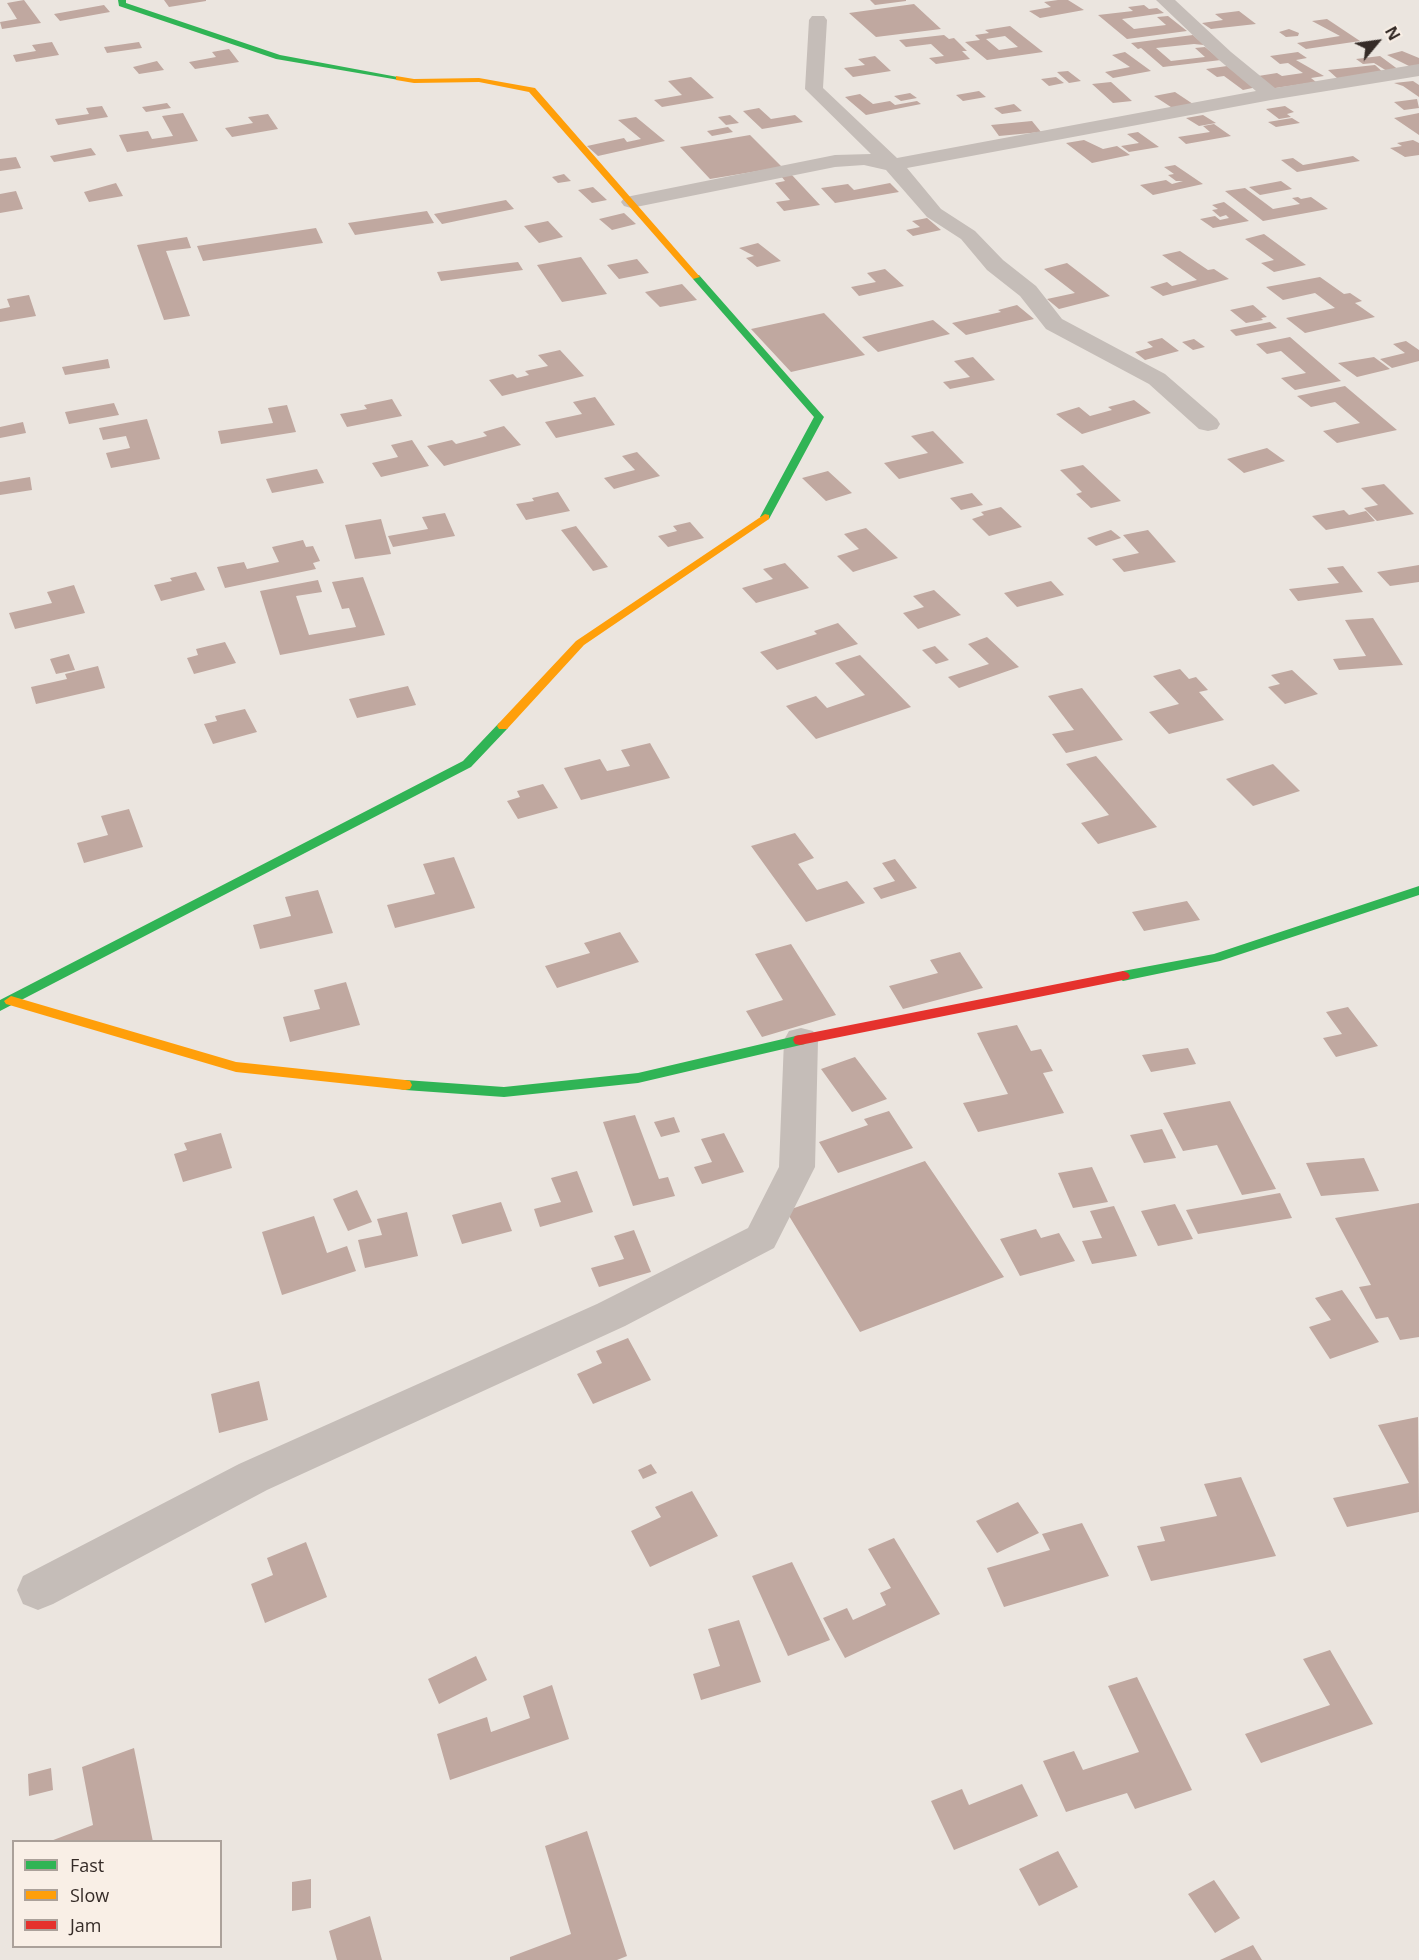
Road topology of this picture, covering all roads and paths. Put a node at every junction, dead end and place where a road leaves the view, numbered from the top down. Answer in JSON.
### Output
{"nodes":[{"id":1,"x":122,"y":0,"type":"edge"},
{"id":2,"x":1165,"y":0,"type":"edge"},
{"id":3,"x":818,"y":20,"type":"dead end"},
{"id":4,"x":1419,"y":70,"type":"edge"},
{"id":5,"x":1271,"y":94,"type":"junction"},
{"id":6,"x":893,"y":165,"type":"junction"},
{"id":7,"x":630,"y":202,"type":"junction"},
{"id":8,"x":1208,"y":424,"type":"dead end"},
{"id":9,"x":1419,"y":890,"type":"edge"},
{"id":10,"x":5,"y":1003,"type":"edge"},
{"id":11,"x":801,"y":1040,"type":"junction"},
{"id":12,"x":38,"y":1590,"type":"dead end"}],
"edges":[{"from":1,"to":7,"type":"street"},
{"from":2,"to":5,"type":"street"},
{"from":3,"to":6,"type":"street"},
{"from":4,"to":5,"type":"street"},
{"from":5,"to":6,"type":"street"},
{"from":6,"to":7,"type":"street"},
{"from":6,"to":8,"type":"street"},
{"from":7,"to":10,"type":"street"},
{"from":9,"to":11,"type":"street"},
{"from":10,"to":11,"type":"street"},
{"from":11,"to":12,"type":"street"}]}
